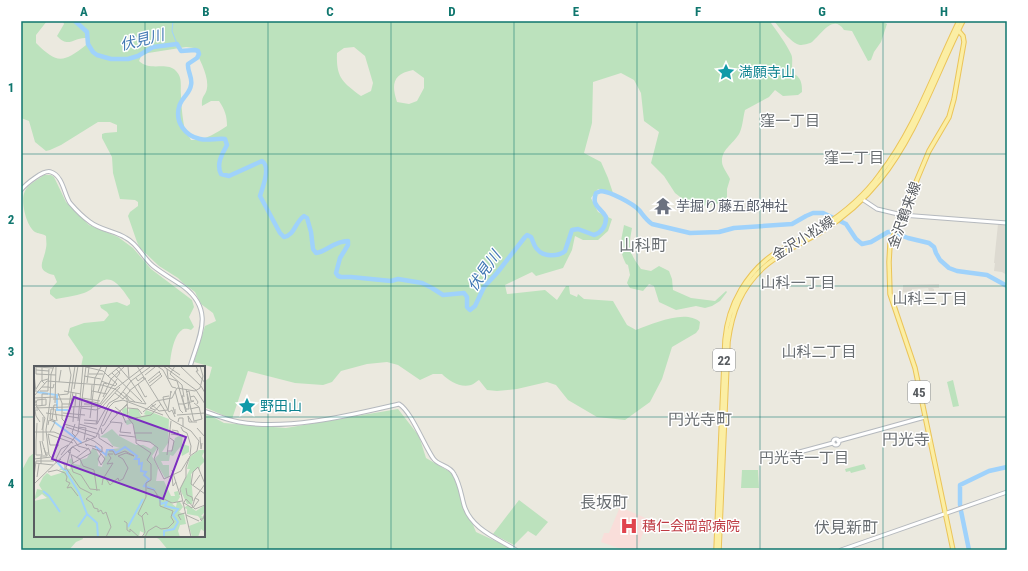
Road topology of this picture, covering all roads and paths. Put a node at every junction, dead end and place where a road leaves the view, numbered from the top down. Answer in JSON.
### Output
{"nodes":[{"id":1,"x":959,"y":21,"type":"edge"},
{"id":2,"x":963,"y":21,"type":"edge"},
{"id":3,"x":957,"y":29,"type":"junction"},
{"id":4,"x":21,"y":190,"type":"edge"},
{"id":5,"x":862,"y":199,"type":"junction"},
{"id":6,"x":902,"y":214,"type":"junction"},
{"id":7,"x":839,"y":218,"type":"junction"},
{"id":8,"x":834,"y":221,"type":"junction"},
{"id":9,"x":1007,"y":223,"type":"edge"},
{"id":10,"x":190,"y":366,"type":"edge"},
{"id":11,"x":205,"y":411,"type":"edge"},
{"id":12,"x":925,"y":417,"type":"junction"},
{"id":13,"x":777,"y":458,"type":"dead end"},
{"id":14,"x":1007,"y":492,"type":"edge"},
{"id":15,"x":945,"y":513,"type":"junction"},
{"id":16,"x":516,"y":550,"type":"edge"},
{"id":17,"x":716,"y":550,"type":"edge"},
{"id":18,"x":719,"y":550,"type":"edge"},
{"id":19,"x":841,"y":550,"type":"edge"},
{"id":20,"x":953,"y":550,"type":"edge"}],
"edges":[{"from":1,"to":3,"type":"main road","name":"金沢小松線","number":"22"},
{"from":2,"to":3,"type":"main road","name":"金沢小松線","number":"22"},
{"from":3,"to":5,"type":"main road","name":"金沢小松線","number":"22"},
{"from":3,"to":6,"type":"main road","name":"金沢鶴来線","number":"45"},
{"from":3,"to":7,"type":"main road","name":"金沢小松線","number":"22"},
{"from":4,"to":10,"type":"street"},
{"from":5,"to":6,"type":"street"},
{"from":5,"to":7,"type":"main road","name":"金沢小松線","number":"22"},
{"from":6,"to":9,"type":"street"},
{"from":6,"to":12,"type":"main road","name":"金沢鶴来線","number":"45"},
{"from":7,"to":8,"type":"main road","name":"金沢小松線","number":"22"},
{"from":8,"to":17,"type":"main road","name":"金沢小松線","number":"22"},
{"from":8,"to":18,"type":"main road","name":"金沢小松線","number":"22"},
{"from":11,"to":16,"type":"street"},
{"from":12,"to":13,"type":"street"},
{"from":12,"to":15,"type":"main road","name":"金沢鶴来線","number":"45"},
{"from":14,"to":15,"type":"street"},
{"from":15,"to":19,"type":"street"},
{"from":15,"to":20,"type":"main road","name":"金沢鶴来線","number":"45"}]}
